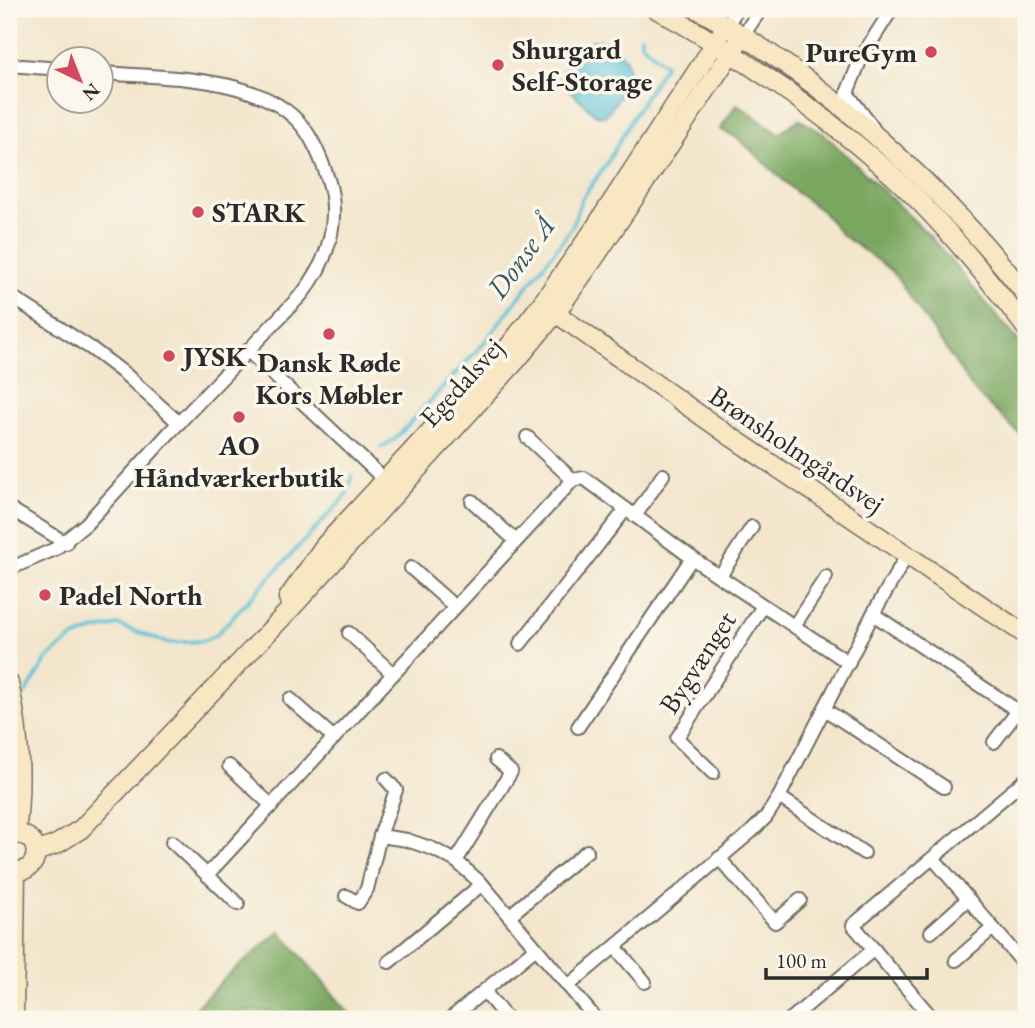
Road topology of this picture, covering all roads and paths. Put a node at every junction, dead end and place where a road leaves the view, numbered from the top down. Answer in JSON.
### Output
{"nodes":[{"id":1,"x":656,"y":9,"type":"edge"},
{"id":2,"x":696,"y":9,"type":"edge"},
{"id":3,"x":737,"y":9,"type":"edge"},
{"id":4,"x":761,"y":9,"type":"edge"},
{"id":5,"x":892,"y":9,"type":"edge"},
{"id":6,"x":727,"y":25,"type":"junction"},
{"id":7,"x":743,"y":35,"type":"junction"},
{"id":8,"x":715,"y":43,"type":"junction"},
{"id":9,"x":732,"y":53,"type":"junction"},
{"id":10,"x":9,"y":65,"type":"edge"},
{"id":11,"x":46,"y":68,"type":"edge"},
{"id":12,"x":116,"y":74,"type":"edge"},
{"id":13,"x":880,"y":139,"type":"junction"},
{"id":14,"x":9,"y":295,"type":"edge"},
{"id":15,"x":1026,"y":295,"type":"edge"},
{"id":16,"x":548,"y":308,"type":"junction"},
{"id":17,"x":1025,"y":325,"type":"edge"},
{"id":18,"x":248,"y":351,"type":"junction"},
{"id":19,"x":179,"y":423,"type":"junction"},
{"id":20,"x":527,"y":437,"type":"dead end"},
{"id":21,"x":663,"y":475,"type":"dead end"},
{"id":22,"x":573,"y":480,"type":"junction"},
{"id":23,"x":391,"y":486,"type":"junction"},
{"id":24,"x":472,"y":501,"type":"dead end"},
{"id":25,"x":9,"y":508,"type":"edge"},
{"id":26,"x":631,"y":512,"type":"junction"},
{"id":27,"x":752,"y":527,"type":"dead end"},
{"id":28,"x":516,"y":541,"type":"junction"},
{"id":29,"x":66,"y":542,"type":"junction"},
{"id":30,"x":907,"y":555,"type":"junction"},
{"id":31,"x":692,"y":558,"type":"junction"},
{"id":32,"x":411,"y":568,"type":"dead end"},
{"id":33,"x":9,"y":569,"type":"edge"},
{"id":34,"x":720,"y":576,"type":"junction"},
{"id":35,"x":826,"y":578,"type":"dead end"},
{"id":36,"x":763,"y":606,"type":"junction"},
{"id":37,"x":455,"y":607,"type":"junction"},
{"id":38,"x":873,"y":614,"type":"junction"},
{"id":39,"x":794,"y":626,"type":"junction"},
{"id":40,"x":349,"y":633,"type":"dead end"},
{"id":41,"x":1026,"y":635,"type":"edge"},
{"id":42,"x":261,"y":638,"type":"junction"},
{"id":43,"x":520,"y":644,"type":"dead end"},
{"id":44,"x":849,"y":663,"type":"junction"},
{"id":45,"x":393,"y":674,"type":"junction"},
{"id":46,"x":9,"y":683,"type":"edge"},
{"id":47,"x":290,"y":699,"type":"dead end"},
{"id":48,"x":824,"y":709,"type":"junction"},
{"id":49,"x":578,"y":727,"type":"dead end"},
{"id":50,"x":334,"y":738,"type":"junction"},
{"id":51,"x":994,"y":742,"type":"dead end"},
{"id":52,"x":496,"y":759,"type":"dead end"},
{"id":53,"x":229,"y":766,"type":"dead end"},
{"id":54,"x":713,"y":772,"type":"dead end"},
{"id":55,"x":386,"y":779,"type":"dead end"},
{"id":56,"x":1026,"y":779,"type":"edge"},
{"id":57,"x":944,"y":787,"type":"dead end"},
{"id":58,"x":779,"y":797,"type":"junction"},
{"id":59,"x":272,"y":806,"type":"junction"},
{"id":60,"x":12,"y":835,"type":"edge"},
{"id":61,"x":380,"y":836,"type":"junction"},
{"id":62,"x":172,"y":842,"type":"dead end"},
{"id":63,"x":587,"y":851,"type":"dead end"},
{"id":64,"x":36,"y":852,"type":"junction"},
{"id":65,"x":864,"y":853,"type":"dead end"},
{"id":66,"x":933,"y":858,"type":"junction"},
{"id":67,"x":719,"y":859,"type":"junction"},
{"id":68,"x":456,"y":861,"type":"junction"},
{"id":69,"x":12,"y":870,"type":"edge"},
{"id":70,"x":207,"y":875,"type":"junction"},
{"id":71,"x":482,"y":884,"type":"junction"},
{"id":72,"x":346,"y":896,"type":"dead end"},
{"id":73,"x":968,"y":899,"type":"junction"},
{"id":74,"x":800,"y":900,"type":"dead end"},
{"id":75,"x":239,"y":904,"type":"dead end"},
{"id":76,"x":509,"y":916,"type":"junction"},
{"id":77,"x":993,"y":928,"type":"junction"},
{"id":78,"x":930,"y":932,"type":"dead end"},
{"id":79,"x":615,"y":947,"type":"junction"},
{"id":80,"x":536,"y":948,"type":"junction"},
{"id":81,"x":874,"y":949,"type":"junction"},
{"id":82,"x":956,"y":960,"type":"dead end"},
{"id":83,"x":389,"y":962,"type":"dead end"},
{"id":84,"x":1024,"y":964,"type":"dead end"},
{"id":85,"x":645,"y":982,"type":"dead end"},
{"id":86,"x":568,"y":986,"type":"junction"},
{"id":87,"x":484,"y":991,"type":"junction"},
{"id":88,"x":14,"y":1019,"type":"edge"},
{"id":89,"x":450,"y":1019,"type":"edge"},
{"id":90,"x":507,"y":1019,"type":"edge"},
{"id":91,"x":596,"y":1019,"type":"edge"},
{"id":92,"x":790,"y":1019,"type":"edge"},
{"id":93,"x":933,"y":1019,"type":"edge"}],
"edges":[{"from":1,"to":8,"type":"street"},
{"from":2,"to":6,"type":"street"},
{"from":3,"to":6,"type":"street"},
{"from":4,"to":7,"type":"street"},
{"from":5,"to":13,"type":"street"},
{"from":6,"to":7,"type":"street"},
{"from":6,"to":8,"type":"street","name":"Egedalsvej"},
{"from":7,"to":9,"type":"street","name":"Egedalsvej"},
{"from":7,"to":13,"type":"street"},
{"from":8,"to":9,"type":"street"},
{"from":8,"to":16,"type":"street","name":"Egedalsvej"},
{"from":9,"to":16,"type":"street","name":"Egedalsvej"},
{"from":9,"to":17,"type":"street"},
{"from":10,"to":11,"type":"street"},
{"from":12,"to":18,"type":"street"},
{"from":13,"to":15,"type":"street"},
{"from":14,"to":19,"type":"street"},
{"from":16,"to":23,"type":"street","name":"Egedalsvej"},
{"from":16,"to":30,"type":"street","name":"Brønsholmgårdsvej"},
{"from":18,"to":19,"type":"street"},
{"from":18,"to":23,"type":"street"},
{"from":19,"to":29,"type":"street"},
{"from":20,"to":22,"type":"street","name":"Bygvænget"},
{"from":21,"to":26,"type":"street"},
{"from":22,"to":26,"type":"street","name":"Bygvænget"},
{"from":22,"to":28,"type":"street"},
{"from":23,"to":42,"type":"street","name":"Egedalsvej"},
{"from":23,"to":42,"type":"street","name":"Egedalsvej"},
{"from":24,"to":28,"type":"street"},
{"from":25,"to":29,"type":"street"},
{"from":26,"to":31,"type":"street","name":"Bygvænget"},
{"from":26,"to":43,"type":"street"},
{"from":27,"to":34,"type":"street","name":"Bygvænget"},
{"from":28,"to":37,"type":"street"},
{"from":29,"to":33,"type":"street"},
{"from":30,"to":38,"type":"street"},
{"from":30,"to":41,"type":"street","name":"Brønsholmgårdsvej"},
{"from":31,"to":34,"type":"street","name":"Bygvænget"},
{"from":31,"to":49,"type":"street"},
{"from":32,"to":37,"type":"street"},
{"from":34,"to":36,"type":"street","name":"Bygvænget"},
{"from":35,"to":39,"type":"street"},
{"from":36,"to":39,"type":"street","name":"Bygvænget"},
{"from":36,"to":54,"type":"street","name":"Bygvænget"},
{"from":37,"to":45,"type":"street"},
{"from":38,"to":44,"type":"street"},
{"from":38,"to":51,"type":"street"},
{"from":39,"to":44,"type":"street","name":"Bygvænget"},
{"from":40,"to":45,"type":"street"},
{"from":42,"to":64,"type":"street","name":"Egedalsvej"},
{"from":44,"to":48,"type":"street"},
{"from":45,"to":50,"type":"street"},
{"from":46,"to":60,"type":"street"},
{"from":47,"to":50,"type":"street"},
{"from":48,"to":57,"type":"street"},
{"from":48,"to":58,"type":"street"},
{"from":50,"to":59,"type":"street"},
{"from":52,"to":68,"type":"street"},
{"from":53,"to":59,"type":"street"},
{"from":55,"to":61,"type":"street"},
{"from":56,"to":66,"type":"street"},
{"from":58,"to":65,"type":"street"},
{"from":58,"to":67,"type":"street"},
{"from":59,"to":70,"type":"street"},
{"from":60,"to":64,"type":"street"},
{"from":61,"to":68,"type":"street"},
{"from":61,"to":72,"type":"street"},
{"from":62,"to":70,"type":"street"},
{"from":63,"to":76,"type":"street"},
{"from":64,"to":69,"type":"street"},
{"from":66,"to":73,"type":"street"},
{"from":66,"to":81,"type":"street"},
{"from":67,"to":74,"type":"street"},
{"from":67,"to":79,"type":"street"},
{"from":68,"to":71,"type":"street"},
{"from":69,"to":88,"type":"street"},
{"from":70,"to":75,"type":"street"},
{"from":71,"to":76,"type":"street"},
{"from":71,"to":83,"type":"street"},
{"from":73,"to":77,"type":"street"},
{"from":73,"to":78,"type":"street"},
{"from":76,"to":80,"type":"street"},
{"from":77,"to":82,"type":"street"},
{"from":77,"to":84,"type":"street"},
{"from":79,"to":85,"type":"street"},
{"from":79,"to":86,"type":"street"},
{"from":80,"to":86,"type":"street"},
{"from":80,"to":87,"type":"street"},
{"from":81,"to":92,"type":"street"},
{"from":81,"to":93,"type":"street"},
{"from":86,"to":91,"type":"street"},
{"from":87,"to":89,"type":"street"},
{"from":87,"to":90,"type":"street"}]}
